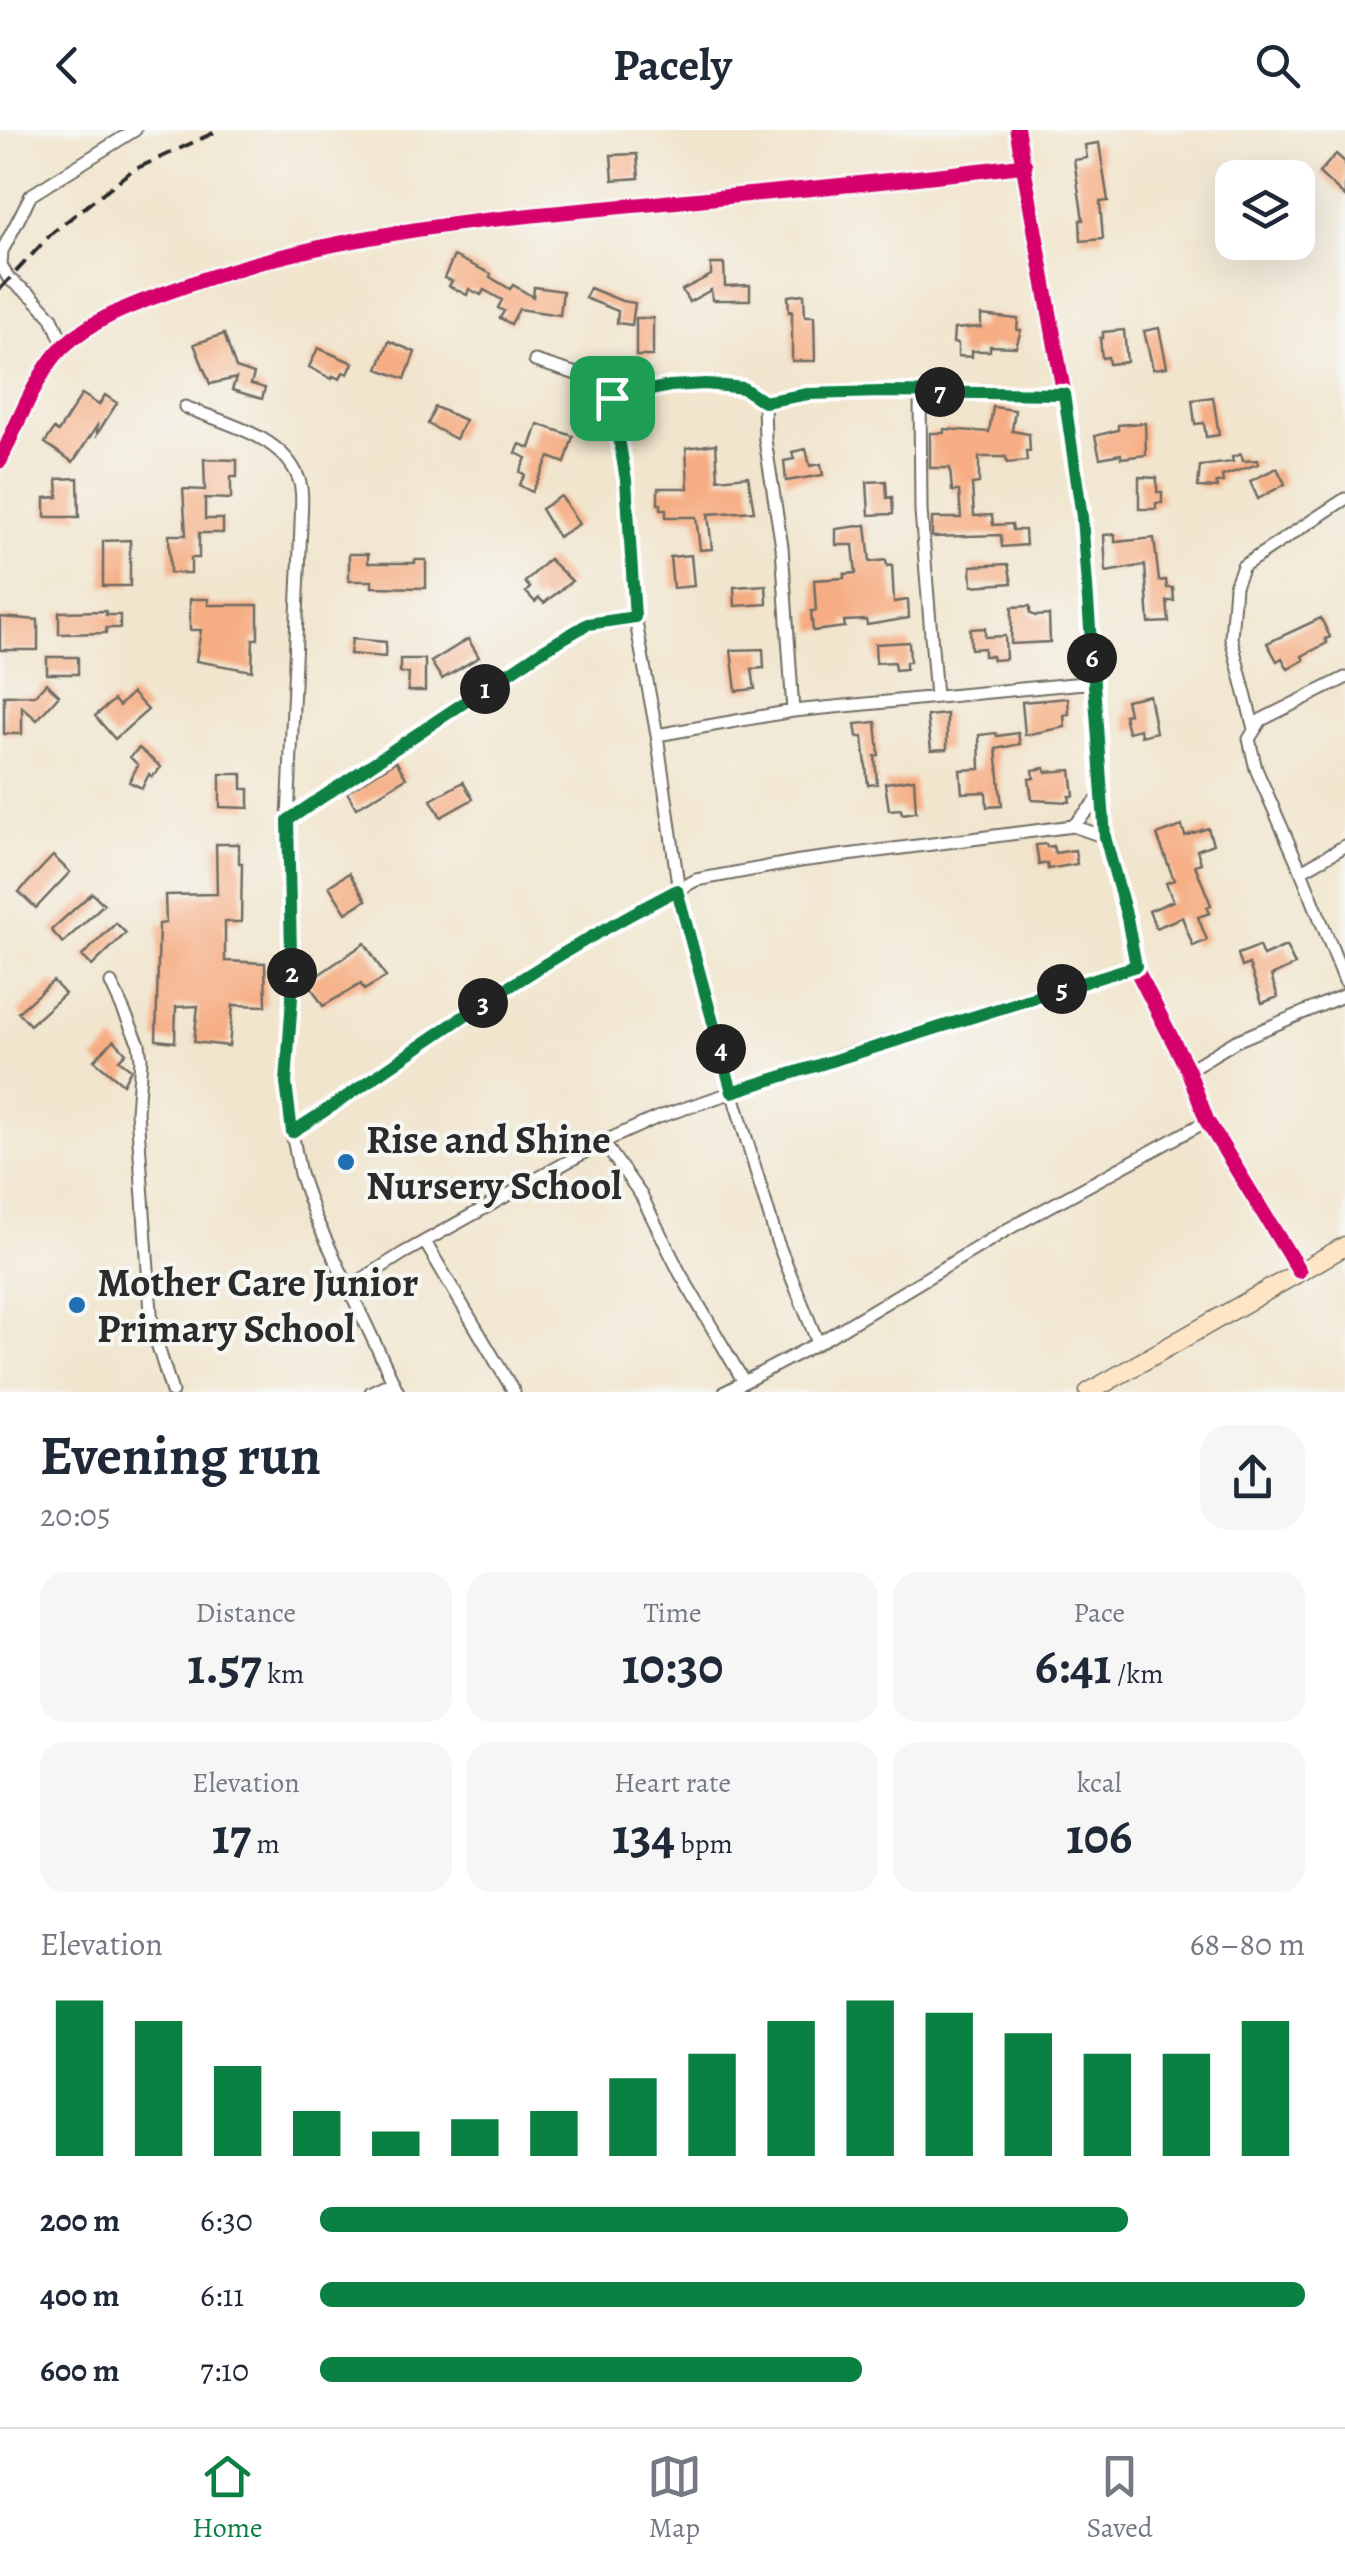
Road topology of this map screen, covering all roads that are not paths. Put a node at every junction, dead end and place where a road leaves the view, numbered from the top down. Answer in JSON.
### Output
{"nodes":[{"id":1,"x":135,"y":130,"type":"edge"},
{"id":2,"x":1017,"y":130,"type":"edge"},
{"id":3,"x":1026,"y":165,"type":"junction"},
{"id":4,"x":64,"y":346,"type":"junction"},
{"id":5,"x":535,"y":361,"type":"dead end"},
{"id":6,"x":920,"y":393,"type":"junction"},
{"id":7,"x":1064,"y":394,"type":"junction"},
{"id":8,"x":612,"y":398,"type":"junction"},
{"id":9,"x":764,"y":402,"type":"junction"},
{"id":10,"x":185,"y":407,"type":"dead end"},
{"id":11,"x":0,"y":461,"type":"edge"},
{"id":12,"x":1345,"y":499,"type":"edge"},
{"id":13,"x":635,"y":617,"type":"junction"},
{"id":14,"x":1345,"y":678,"type":"edge"},
{"id":15,"x":1094,"y":682,"type":"junction"},
{"id":16,"x":936,"y":697,"type":"junction"},
{"id":17,"x":793,"y":712,"type":"junction"},
{"id":18,"x":1254,"y":728,"type":"junction"},
{"id":19,"x":657,"y":735,"type":"junction"},
{"id":20,"x":1101,"y":796,"type":"junction"},
{"id":21,"x":288,"y":820,"type":"junction"},
{"id":22,"x":1073,"y":826,"type":"junction"},
{"id":23,"x":1105,"y":837,"type":"junction"},
{"id":24,"x":1345,"y":846,"type":"edge"},
{"id":25,"x":1301,"y":871,"type":"junction"},
{"id":26,"x":677,"y":890,"type":"junction"},
{"id":27,"x":1136,"y":966,"type":"junction"},
{"id":28,"x":1345,"y":981,"type":"edge"},
{"id":29,"x":112,"y":983,"type":"dead end"},
{"id":30,"x":1345,"y":995,"type":"edge"},
{"id":31,"x":1188,"y":1070,"type":"junction"},
{"id":32,"x":732,"y":1092,"type":"junction"},
{"id":33,"x":1207,"y":1120,"type":"junction"},
{"id":34,"x":292,"y":1132,"type":"junction"},
{"id":35,"x":602,"y":1142,"type":"junction"},
{"id":36,"x":426,"y":1242,"type":"junction"},
{"id":37,"x":1345,"y":1246,"type":"edge"},
{"id":38,"x":1300,"y":1271,"type":"junction"},
{"id":39,"x":346,"y":1289,"type":"junction"},
{"id":40,"x":818,"y":1343,"type":"junction"},
{"id":41,"x":744,"y":1382,"type":"junction"},
{"id":42,"x":395,"y":1387,"type":"edge"},
{"id":43,"x":172,"y":1392,"type":"edge"},
{"id":44,"x":372,"y":1392,"type":"edge"},
{"id":45,"x":514,"y":1392,"type":"edge"},
{"id":46,"x":725,"y":1392,"type":"edge"},
{"id":47,"x":1089,"y":1392,"type":"edge"}],
"edges":[{"from":1,"to":4,"type":"street"},
{"from":2,"to":3,"type":"street"},
{"from":3,"to":4,"type":"street"},
{"from":3,"to":7,"type":"street"},
{"from":4,"to":11,"type":"street"},
{"from":5,"to":8,"type":"street"},
{"from":6,"to":7,"type":"street"},
{"from":6,"to":9,"type":"street"},
{"from":6,"to":16,"type":"street"},
{"from":7,"to":15,"type":"street"},
{"from":8,"to":9,"type":"street"},
{"from":8,"to":13,"type":"street"},
{"from":9,"to":17,"type":"street"},
{"from":10,"to":21,"type":"street"},
{"from":12,"to":18,"type":"street"},
{"from":13,"to":19,"type":"street"},
{"from":13,"to":21,"type":"street"},
{"from":14,"to":18,"type":"street"},
{"from":15,"to":16,"type":"street"},
{"from":15,"to":20,"type":"street"},
{"from":16,"to":17,"type":"street"},
{"from":17,"to":19,"type":"street"},
{"from":18,"to":25,"type":"street"},
{"from":19,"to":26,"type":"street"},
{"from":20,"to":22,"type":"street"},
{"from":20,"to":23,"type":"street"},
{"from":21,"to":34,"type":"street"},
{"from":22,"to":23,"type":"street"},
{"from":22,"to":26,"type":"street"},
{"from":23,"to":27,"type":"street"},
{"from":24,"to":25,"type":"street"},
{"from":25,"to":28,"type":"street"},
{"from":26,"to":32,"type":"street"},
{"from":26,"to":34,"type":"street"},
{"from":27,"to":31,"type":"street"},
{"from":27,"to":32,"type":"street"},
{"from":29,"to":43,"type":"street"},
{"from":30,"to":31,"type":"street"},
{"from":31,"to":33,"type":"street"},
{"from":32,"to":35,"type":"street"},
{"from":32,"to":40,"type":"street"},
{"from":33,"to":38,"type":"street"},
{"from":33,"to":40,"type":"street"},
{"from":34,"to":39,"type":"street"},
{"from":35,"to":36,"type":"street"},
{"from":35,"to":41,"type":"street"},
{"from":36,"to":39,"type":"street"},
{"from":36,"to":45,"type":"street"},
{"from":37,"to":38,"type":"main road"},
{"from":38,"to":47,"type":"main road"},
{"from":39,"to":42,"type":"street"},
{"from":40,"to":41,"type":"street"},
{"from":41,"to":46,"type":"street"},
{"from":42,"to":44,"type":"street"}]}
